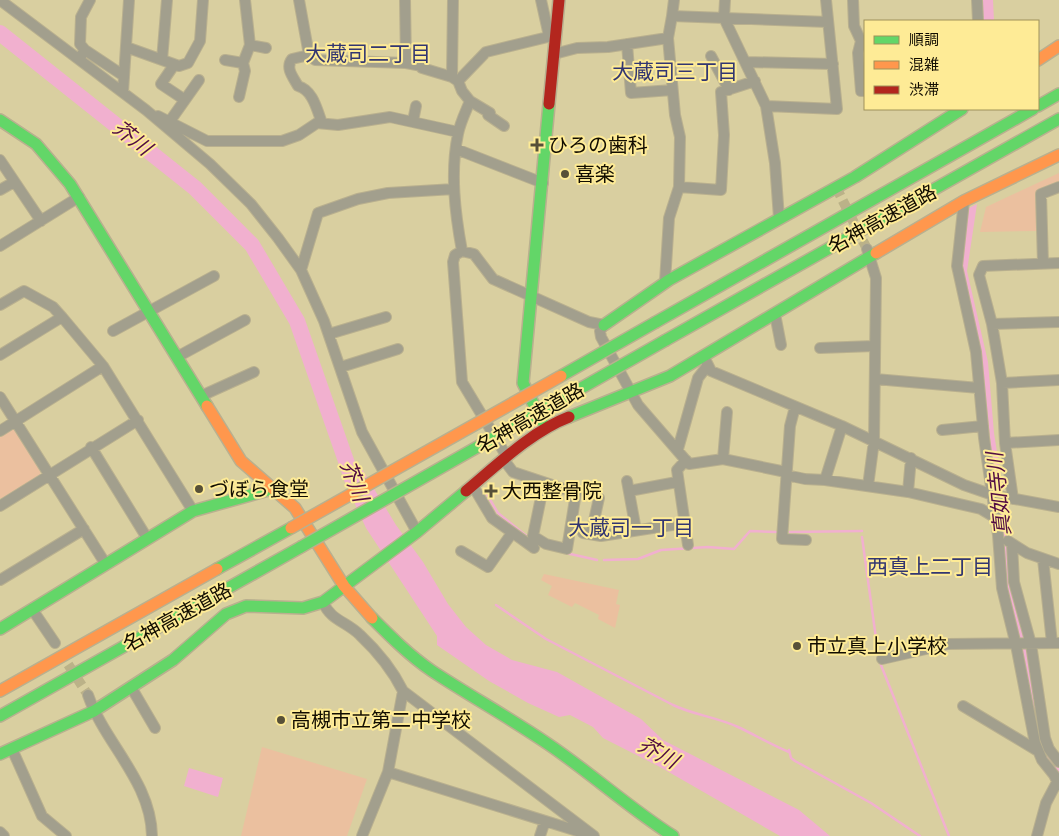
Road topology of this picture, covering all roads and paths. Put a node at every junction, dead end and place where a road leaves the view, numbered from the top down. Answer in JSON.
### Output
{"nodes":[{"id":1,"x":0,"y":0,"type":"edge"},
{"id":2,"x":90,"y":0,"type":"edge"},
{"id":3,"x":129,"y":0,"type":"edge"},
{"id":4,"x":167,"y":0,"type":"edge"},
{"id":5,"x":203,"y":0,"type":"edge"},
{"id":6,"x":245,"y":0,"type":"edge"},
{"id":7,"x":299,"y":0,"type":"edge"},
{"id":8,"x":405,"y":0,"type":"edge"},
{"id":9,"x":453,"y":0,"type":"edge"},
{"id":10,"x":541,"y":0,"type":"edge"},
{"id":11,"x":558,"y":0,"type":"edge"},
{"id":12,"x":674,"y":0,"type":"edge"},
{"id":13,"x":725,"y":0,"type":"edge"},
{"id":14,"x":826,"y":0,"type":"edge"},
{"id":15,"x":852,"y":0,"type":"edge"},
{"id":16,"x":977,"y":0,"type":"edge"},
{"id":17,"x":672,"y":16,"type":"junction"},
{"id":18,"x":724,"y":18,"type":"junction"},
{"id":19,"x":978,"y":20,"type":"edge"},
{"id":20,"x":828,"y":22,"type":"junction"},
{"id":21,"x":552,"y":36,"type":"junction"},
{"id":22,"x":668,"y":38,"type":"junction"},
{"id":23,"x":627,"y":44,"type":"junction"},
{"id":24,"x":250,"y":45,"type":"junction"},
{"id":25,"x":1059,"y":46,"type":"edge"},
{"id":26,"x":126,"y":47,"type":"junction"},
{"id":27,"x":266,"y":48,"type":"dead end"},
{"id":28,"x":85,"y":50,"type":"junction"},
{"id":29,"x":554,"y":54,"type":"junction"},
{"id":30,"x":309,"y":55,"type":"junction"},
{"id":31,"x":711,"y":56,"type":"dead end"},
{"id":32,"x":79,"y":59,"type":"junction"},
{"id":33,"x":1039,"y":59,"type":"edge"},
{"id":34,"x":162,"y":60,"type":"junction"},
{"id":35,"x":225,"y":60,"type":"dead end"},
{"id":36,"x":406,"y":62,"type":"junction"},
{"id":37,"x":747,"y":62,"type":"junction"},
{"id":38,"x":243,"y":63,"type":"junction"},
{"id":39,"x":174,"y":64,"type":"junction"},
{"id":40,"x":833,"y":64,"type":"junction"},
{"id":41,"x":124,"y":76,"type":"junction"},
{"id":42,"x":456,"y":79,"type":"junction"},
{"id":43,"x":200,"y":80,"type":"dead end"},
{"id":44,"x":755,"y":81,"type":"junction"},
{"id":45,"x":672,"y":90,"type":"junction"},
{"id":46,"x":729,"y":90,"type":"junction"},
{"id":47,"x":864,"y":91,"type":"edge"},
{"id":48,"x":123,"y":92,"type":"junction"},
{"id":49,"x":1059,"y":94,"type":"edge"},
{"id":50,"x":239,"y":96,"type":"dead end"},
{"id":51,"x":185,"y":100,"type":"junction"},
{"id":52,"x":470,"y":101,"type":"junction"},
{"id":53,"x":1039,"y":105,"type":"edge"},
{"id":54,"x":416,"y":106,"type":"dead end"},
{"id":55,"x":766,"y":106,"type":"junction"},
{"id":56,"x":146,"y":110,"type":"junction"},
{"id":57,"x":960,"y":110,"type":"edge"},
{"id":58,"x":1031,"y":110,"type":"edge"},
{"id":59,"x":1059,"y":119,"type":"edge"},
{"id":60,"x":0,"y":120,"type":"edge"},
{"id":61,"x":170,"y":121,"type":"junction"},
{"id":62,"x":413,"y":121,"type":"junction"},
{"id":63,"x":322,"y":123,"type":"junction"},
{"id":64,"x":504,"y":126,"type":"dead end"},
{"id":65,"x":458,"y":132,"type":"junction"},
{"id":66,"x":456,"y":149,"type":"junction"},
{"id":67,"x":1059,"y":155,"type":"edge"},
{"id":68,"x":0,"y":160,"type":"edge"},
{"id":69,"x":14,"y":182,"type":"junction"},
{"id":70,"x":543,"y":183,"type":"junction"},
{"id":71,"x":1059,"y":186,"type":"edge"},
{"id":72,"x":679,"y":187,"type":"junction"},
{"id":73,"x":454,"y":189,"type":"junction"},
{"id":74,"x":0,"y":190,"type":"edge"},
{"id":75,"x":79,"y":196,"type":"junction"},
{"id":76,"x":964,"y":201,"type":"junction"},
{"id":77,"x":779,"y":218,"type":"junction"},
{"id":78,"x":41,"y":220,"type":"junction"},
{"id":79,"x":0,"y":246,"type":"edge"},
{"id":80,"x":462,"y":251,"type":"junction"},
{"id":81,"x":868,"y":253,"type":"junction"},
{"id":82,"x":1042,"y":263,"type":"junction"},
{"id":83,"x":1059,"y":263,"type":"edge"},
{"id":84,"x":301,"y":270,"type":"junction"},
{"id":85,"x":214,"y":276,"type":"dead end"},
{"id":86,"x":665,"y":282,"type":"junction"},
{"id":87,"x":533,"y":297,"type":"junction"},
{"id":88,"x":0,"y":305,"type":"edge"},
{"id":89,"x":149,"y":312,"type":"junction"},
{"id":90,"x":775,"y":314,"type":"junction"},
{"id":91,"x":62,"y":317,"type":"junction"},
{"id":92,"x":386,"y":317,"type":"dead end"},
{"id":93,"x":245,"y":320,"type":"dead end"},
{"id":94,"x":1059,"y":322,"type":"edge"},
{"id":95,"x":992,"y":324,"type":"junction"},
{"id":96,"x":604,"y":325,"type":"junction"},
{"id":97,"x":113,"y":331,"type":"dead end"},
{"id":98,"x":328,"y":334,"type":"junction"},
{"id":99,"x":781,"y":345,"type":"dead end"},
{"id":100,"x":874,"y":346,"type":"junction"},
{"id":101,"x":820,"y":348,"type":"dead end"},
{"id":102,"x":398,"y":349,"type":"dead end"},
{"id":103,"x":0,"y":355,"type":"edge"},
{"id":104,"x":177,"y":357,"type":"junction"},
{"id":105,"x":706,"y":361,"type":"junction"},
{"id":106,"x":103,"y":366,"type":"junction"},
{"id":107,"x":340,"y":367,"type":"junction"},
{"id":108,"x":254,"y":372,"type":"dead end"},
{"id":109,"x":875,"y":379,"type":"junction"},
{"id":110,"x":1059,"y":380,"type":"edge"},
{"id":111,"x":1002,"y":383,"type":"junction"},
{"id":112,"x":979,"y":388,"type":"junction"},
{"id":113,"x":631,"y":392,"type":"junction"},
{"id":114,"x":201,"y":396,"type":"junction"},
{"id":115,"x":0,"y":397,"type":"edge"},
{"id":116,"x":795,"y":407,"type":"junction"},
{"id":117,"x":727,"y":412,"type":"dead end"},
{"id":118,"x":138,"y":420,"type":"junction"},
{"id":119,"x":16,"y":421,"type":"junction"},
{"id":120,"x":842,"y":426,"type":"junction"},
{"id":121,"x":983,"y":426,"type":"junction"},
{"id":122,"x":546,"y":429,"type":"junction"},
{"id":123,"x":942,"y":430,"type":"dead end"},
{"id":124,"x":0,"y":431,"type":"edge"},
{"id":125,"x":1059,"y":440,"type":"edge"},
{"id":126,"x":874,"y":441,"type":"junction"},
{"id":127,"x":1005,"y":442,"type":"junction"},
{"id":128,"x":91,"y":447,"type":"junction"},
{"id":129,"x":678,"y":449,"type":"junction"},
{"id":130,"x":911,"y":458,"type":"junction"},
{"id":131,"x":505,"y":459,"type":"junction"},
{"id":132,"x":723,"y":459,"type":"junction"},
{"id":133,"x":686,"y":460,"type":"junction"},
{"id":134,"x":786,"y":473,"type":"junction"},
{"id":135,"x":50,"y":476,"type":"junction"},
{"id":136,"x":825,"y":480,"type":"junction"},
{"id":137,"x":678,"y":482,"type":"junction"},
{"id":138,"x":544,"y":483,"type":"junction"},
{"id":139,"x":473,"y":486,"type":"junction"},
{"id":140,"x":868,"y":486,"type":"junction"},
{"id":141,"x":272,"y":489,"type":"junction"},
{"id":142,"x":908,"y":492,"type":"junction"},
{"id":143,"x":993,"y":496,"type":"junction"},
{"id":144,"x":599,"y":498,"type":"dead end"},
{"id":145,"x":1013,"y":499,"type":"junction"},
{"id":146,"x":0,"y":506,"type":"edge"},
{"id":147,"x":1059,"y":507,"type":"edge"},
{"id":148,"x":193,"y":511,"type":"junction"},
{"id":149,"x":996,"y":518,"type":"junction"},
{"id":150,"x":685,"y":523,"type":"junction"},
{"id":151,"x":84,"y":529,"type":"junction"},
{"id":152,"x":636,"y":530,"type":"junction"},
{"id":153,"x":512,"y":533,"type":"junction"},
{"id":154,"x":415,"y":534,"type":"junction"},
{"id":155,"x":999,"y":536,"type":"junction"},
{"id":156,"x":147,"y":538,"type":"junction"},
{"id":157,"x":806,"y":540,"type":"dead end"},
{"id":158,"x":1011,"y":543,"type":"junction"},
{"id":159,"x":688,"y":545,"type":"dead end"},
{"id":160,"x":534,"y":548,"type":"dead end"},
{"id":161,"x":461,"y":551,"type":"dead end"},
{"id":162,"x":1043,"y":559,"type":"junction"},
{"id":163,"x":106,"y":563,"type":"junction"},
{"id":164,"x":1059,"y":564,"type":"edge"},
{"id":165,"x":0,"y":580,"type":"edge"},
{"id":166,"x":344,"y":586,"type":"junction"},
{"id":167,"x":323,"y":602,"type":"junction"},
{"id":168,"x":32,"y":610,"type":"junction"},
{"id":169,"x":0,"y":629,"type":"edge"},
{"id":170,"x":54,"y":643,"type":"tunnel mouth"},
{"id":171,"x":1055,"y":643,"type":"edge"},
{"id":172,"x":1023,"y":645,"type":"junction"},
{"id":173,"x":882,"y":659,"type":"dead end"},
{"id":174,"x":132,"y":686,"type":"junction"},
{"id":175,"x":0,"y":691,"type":"edge"},
{"id":176,"x":403,"y":691,"type":"junction"},
{"id":177,"x":88,"y":695,"type":"tunnel mouth"},
{"id":178,"x":969,"y":706,"type":"dead end"},
{"id":179,"x":94,"y":710,"type":"junction"},
{"id":180,"x":0,"y":716,"type":"edge"},
{"id":181,"x":155,"y":728,"type":"dead end"},
{"id":182,"x":12,"y":749,"type":"junction"},
{"id":183,"x":1038,"y":751,"type":"junction"},
{"id":184,"x":0,"y":754,"type":"edge"},
{"id":185,"x":1059,"y":762,"type":"edge"},
{"id":186,"x":388,"y":772,"type":"junction"},
{"id":187,"x":1057,"y":778,"type":"edge"},
{"id":188,"x":545,"y":821,"type":"junction"},
{"id":189,"x":0,"y":832,"type":"edge"},
{"id":190,"x":4,"y":836,"type":"edge"},
{"id":191,"x":66,"y":836,"type":"edge"},
{"id":192,"x":152,"y":836,"type":"edge"},
{"id":193,"x":362,"y":836,"type":"edge"},
{"id":194,"x":540,"y":836,"type":"edge"},
{"id":195,"x":593,"y":836,"type":"edge"},
{"id":196,"x":673,"y":836,"type":"edge"},
{"id":197,"x":1037,"y":836,"type":"edge"}],
"edges":[{"from":1,"to":32,"type":"street"},
{"from":2,"to":28,"type":"street"},
{"from":3,"to":26,"type":"street"},
{"from":4,"to":34,"type":"street"},
{"from":5,"to":39,"type":"street"},
{"from":6,"to":24,"type":"street"},
{"from":7,"to":30,"type":"street"},
{"from":8,"to":36,"type":"street"},
{"from":9,"to":42,"type":"street"},
{"from":10,"to":21,"type":"street"},
{"from":11,"to":21,"type":"main road"},
{"from":12,"to":17,"type":"street"},
{"from":13,"to":18,"type":"street"},
{"from":14,"to":20,"type":"street"},
{"from":15,"to":47,"type":"street"},
{"from":16,"to":19,"type":"street"},
{"from":17,"to":18,"type":"street"},
{"from":17,"to":22,"type":"street"},
{"from":18,"to":20,"type":"street"},
{"from":18,"to":37,"type":"street"},
{"from":20,"to":40,"type":"street"},
{"from":21,"to":29,"type":"main road"},
{"from":21,"to":42,"type":"street"},
{"from":22,"to":23,"type":"street"},
{"from":22,"to":45,"type":"street"},
{"from":23,"to":29,"type":"street"},
{"from":23,"to":45,"type":"street"},
{"from":24,"to":27,"type":"street"},
{"from":24,"to":38,"type":"street"},
{"from":25,"to":33,"type":"main road"},
{"from":26,"to":34,"type":"street"},
{"from":26,"to":41,"type":"street"},
{"from":28,"to":32,"type":"street"},
{"from":28,"to":41,"type":"street"},
{"from":29,"to":70,"type":"main road"},
{"from":30,"to":36,"type":"street"},
{"from":30,"to":63,"type":"street"},
{"from":31,"to":46,"type":"street"},
{"from":32,"to":48,"type":"street"},
{"from":34,"to":39,"type":"street"},
{"from":35,"to":38,"type":"street"},
{"from":36,"to":42,"type":"street"},
{"from":37,"to":40,"type":"street"},
{"from":37,"to":44,"type":"street"},
{"from":38,"to":50,"type":"street"},
{"from":39,"to":51,"type":"street"},
{"from":40,"to":55,"type":"street"},
{"from":41,"to":48,"type":"street"},
{"from":42,"to":52,"type":"street"},
{"from":43,"to":51,"type":"street"},
{"from":44,"to":46,"type":"street"},
{"from":44,"to":55,"type":"street"},
{"from":45,"to":72,"type":"street"},
{"from":46,"to":72,"type":"street"},
{"from":48,"to":56,"type":"street"},
{"from":49,"to":53,"type":"main road"},
{"from":51,"to":61,"type":"street"},
{"from":52,"to":64,"type":"street"},
{"from":52,"to":65,"type":"street"},
{"from":54,"to":62,"type":"street"},
{"from":55,"to":77,"type":"street"},
{"from":56,"to":61,"type":"street"},
{"from":56,"to":84,"type":"street"},
{"from":57,"to":77,"type":"main road"},
{"from":58,"to":175,"type":"main road","name":"名神高速道路","bridge":true},
{"from":59,"to":180,"type":"main road","name":"名神高速道路","bridge":true},
{"from":60,"to":75,"type":"main road"},
{"from":61,"to":63,"type":"street"},
{"from":62,"to":63,"type":"street"},
{"from":62,"to":65,"type":"street"},
{"from":65,"to":66,"type":"street"},
{"from":66,"to":70,"type":"street"},
{"from":66,"to":73,"type":"street"},
{"from":67,"to":76,"type":"main road"},
{"from":68,"to":69,"type":"street"},
{"from":69,"to":74,"type":"street"},
{"from":69,"to":78,"type":"street"},
{"from":70,"to":87,"type":"main road"},
{"from":71,"to":82,"type":"street"},
{"from":72,"to":86,"type":"street"},
{"from":73,"to":80,"type":"street"},
{"from":73,"to":84,"type":"street"},
{"from":75,"to":78,"type":"street"},
{"from":75,"to":89,"type":"main road"},
{"from":76,"to":81,"type":"main road"},
{"from":76,"to":112,"type":"street"},
{"from":77,"to":86,"type":"main road"},
{"from":78,"to":79,"type":"street"},
{"from":80,"to":87,"type":"street"},
{"from":80,"to":131,"type":"street"},
{"from":81,"to":90,"type":"main road"},
{"from":81,"to":100,"type":"street"},
{"from":82,"to":83,"type":"street"},
{"from":82,"to":95,"type":"street"},
{"from":84,"to":98,"type":"street"},
{"from":85,"to":89,"type":"street"},
{"from":86,"to":96,"type":"main road"},
{"from":87,"to":96,"type":"street"},
{"from":87,"to":122,"type":"main road"},
{"from":88,"to":91,"type":"street"},
{"from":89,"to":97,"type":"street"},
{"from":89,"to":104,"type":"main road"},
{"from":90,"to":99,"type":"street"},
{"from":90,"to":105,"type":"main road"},
{"from":91,"to":103,"type":"street"},
{"from":91,"to":106,"type":"street"},
{"from":92,"to":98,"type":"street"},
{"from":93,"to":104,"type":"street"},
{"from":94,"to":95,"type":"street"},
{"from":95,"to":111,"type":"street"},
{"from":96,"to":113,"type":"street"},
{"from":98,"to":107,"type":"street"},
{"from":100,"to":101,"type":"street"},
{"from":100,"to":109,"type":"street"},
{"from":102,"to":107,"type":"street"},
{"from":104,"to":114,"type":"main road"},
{"from":105,"to":113,"type":"main road"},
{"from":105,"to":116,"type":"street"},
{"from":105,"to":129,"type":"street"},
{"from":106,"to":118,"type":"street"},
{"from":106,"to":119,"type":"street"},
{"from":107,"to":154,"type":"street"},
{"from":108,"to":114,"type":"street"},
{"from":109,"to":112,"type":"street"},
{"from":109,"to":126,"type":"street"},
{"from":110,"to":111,"type":"street"},
{"from":111,"to":127,"type":"street"},
{"from":112,"to":121,"type":"street"},
{"from":113,"to":122,"type":"main road"},
{"from":113,"to":129,"type":"street"},
{"from":114,"to":141,"type":"main road"},
{"from":115,"to":119,"type":"street"},
{"from":116,"to":120,"type":"street"},
{"from":116,"to":134,"type":"street"},
{"from":117,"to":132,"type":"street"},
{"from":118,"to":128,"type":"street"},
{"from":118,"to":148,"type":"street"},
{"from":119,"to":124,"type":"street"},
{"from":119,"to":135,"type":"street"},
{"from":120,"to":126,"type":"street"},
{"from":120,"to":136,"type":"street"},
{"from":121,"to":123,"type":"street"},
{"from":121,"to":143,"type":"street"},
{"from":122,"to":131,"type":"main road"},
{"from":125,"to":127,"type":"street"},
{"from":126,"to":130,"type":"street"},
{"from":126,"to":140,"type":"street"},
{"from":127,"to":145,"type":"street"},
{"from":128,"to":135,"type":"street"},
{"from":128,"to":156,"type":"street"},
{"from":129,"to":133,"type":"street"},
{"from":130,"to":142,"type":"street"},
{"from":130,"to":143,"type":"street"},
{"from":131,"to":138,"type":"street"},
{"from":131,"to":139,"type":"main road"},
{"from":132,"to":133,"type":"street"},
{"from":132,"to":134,"type":"street"},
{"from":133,"to":137,"type":"street"},
{"from":134,"to":136,"type":"street"},
{"from":134,"to":157,"type":"street"},
{"from":135,"to":146,"type":"street"},
{"from":135,"to":151,"type":"street"},
{"from":136,"to":140,"type":"street"},
{"from":137,"to":150,"type":"street"},
{"from":137,"to":152,"type":"street"},
{"from":138,"to":138,"type":"street"},
{"from":139,"to":153,"type":"street"},
{"from":139,"to":154,"type":"main road"},
{"from":140,"to":142,"type":"street"},
{"from":141,"to":148,"type":"main road"},
{"from":141,"to":166,"type":"main road"},
{"from":142,"to":149,"type":"street"},
{"from":143,"to":145,"type":"street"},
{"from":143,"to":149,"type":"street"},
{"from":144,"to":152,"type":"street"},
{"from":145,"to":147,"type":"street"},
{"from":148,"to":156,"type":"main road"},
{"from":149,"to":155,"type":"street"},
{"from":150,"to":152,"type":"street"},
{"from":150,"to":159,"type":"street"},
{"from":151,"to":163,"type":"street"},
{"from":151,"to":165,"type":"street"},
{"from":153,"to":160,"type":"street"},
{"from":153,"to":161,"type":"street"},
{"from":154,"to":166,"type":"main road"},
{"from":155,"to":158,"type":"street"},
{"from":155,"to":172,"type":"street"},
{"from":156,"to":163,"type":"main road"},
{"from":158,"to":162,"type":"street"},
{"from":158,"to":172,"type":"street"},
{"from":162,"to":164,"type":"street"},
{"from":162,"to":171,"type":"street"},
{"from":163,"to":168,"type":"main road"},
{"from":166,"to":167,"type":"main road"},
{"from":166,"to":196,"type":"main road"},
{"from":167,"to":174,"type":"main road"},
{"from":167,"to":176,"type":"street"},
{"from":168,"to":169,"type":"main road"},
{"from":168,"to":170,"type":"street"},
{"from":171,"to":172,"type":"street"},
{"from":172,"to":173,"type":"street"},
{"from":172,"to":183,"type":"street"},
{"from":172,"to":185,"type":"street"},
{"from":174,"to":179,"type":"main road"},
{"from":174,"to":181,"type":"street"},
{"from":176,"to":186,"type":"street"},
{"from":176,"to":195,"type":"street"},
{"from":177,"to":179,"type":"street"},
{"from":178,"to":183,"type":"street"},
{"from":179,"to":182,"type":"main road"},
{"from":179,"to":192,"type":"street"},
{"from":182,"to":184,"type":"main road"},
{"from":182,"to":191,"type":"street"},
{"from":183,"to":187,"type":"street"},
{"from":186,"to":188,"type":"street"},
{"from":186,"to":193,"type":"street"},
{"from":187,"to":197,"type":"street"},
{"from":188,"to":194,"type":"street"},
{"from":188,"to":195,"type":"street"},
{"from":189,"to":190,"type":"street"}]}
